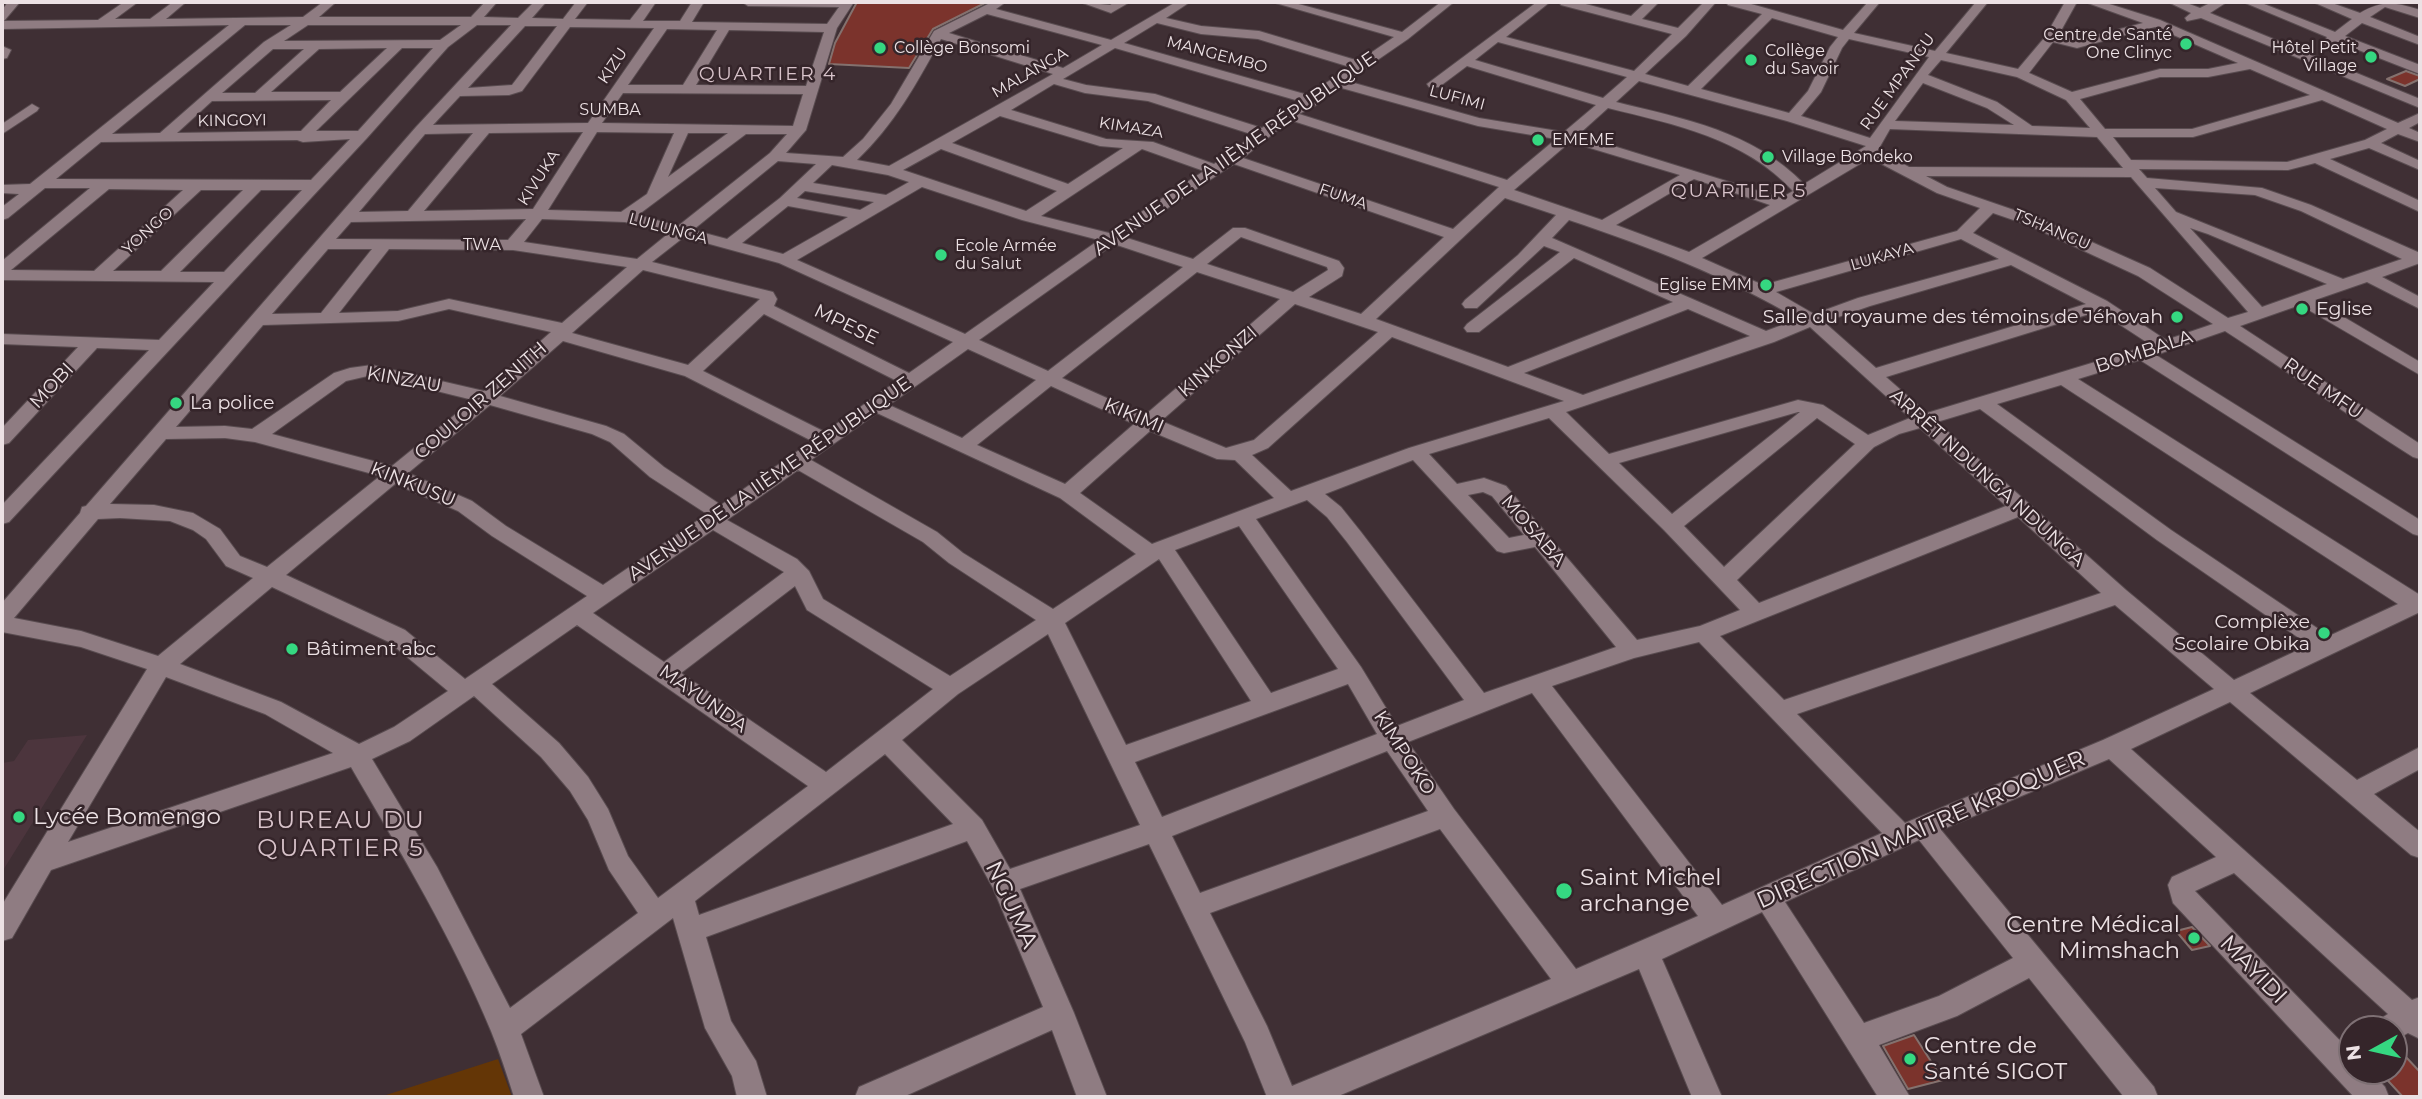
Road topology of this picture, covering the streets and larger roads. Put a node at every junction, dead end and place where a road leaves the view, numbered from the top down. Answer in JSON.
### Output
{"nodes":[{"id":1,"x":14,"y":2,"type":"edge"},
{"id":2,"x":132,"y":2,"type":"edge"},
{"id":3,"x":180,"y":2,"type":"edge"},
{"id":4,"x":330,"y":2,"type":"edge"},
{"id":5,"x":478,"y":2,"type":"edge"},
{"id":6,"x":491,"y":2,"type":"edge"},
{"id":7,"x":540,"y":2,"type":"edge"},
{"id":8,"x":582,"y":2,"type":"edge"},
{"id":9,"x":650,"y":2,"type":"edge"},
{"id":10,"x":698,"y":2,"type":"edge"},
{"id":11,"x":749,"y":2,"type":"edge"},
{"id":12,"x":848,"y":2,"type":"edge"},
{"id":13,"x":1001,"y":2,"type":"edge"},
{"id":14,"x":1086,"y":2,"type":"edge"},
{"id":15,"x":1124,"y":2,"type":"edge"},
{"id":16,"x":1151,"y":2,"type":"edge"},
{"id":17,"x":1278,"y":2,"type":"edge"},
{"id":18,"x":1325,"y":2,"type":"edge"},
{"id":19,"x":1448,"y":2,"type":"edge"},
{"id":20,"x":1544,"y":2,"type":"edge"},
{"id":21,"x":1565,"y":2,"type":"edge"},
{"id":22,"x":1653,"y":2,"type":"edge"},
{"id":23,"x":1710,"y":2,"type":"edge"},
{"id":24,"x":1732,"y":2,"type":"edge"},
{"id":25,"x":1874,"y":2,"type":"edge"},
{"id":26,"x":1982,"y":2,"type":"edge"},
{"id":27,"x":2071,"y":2,"type":"edge"},
{"id":28,"x":2091,"y":2,"type":"edge"},
{"id":29,"x":2174,"y":2,"type":"edge"},
{"id":30,"x":2221,"y":2,"type":"edge"},
{"id":31,"x":2249,"y":2,"type":"edge"},
{"id":32,"x":2319,"y":2,"type":"edge"},
{"id":33,"x":2383,"y":2,"type":"edge"},
{"id":34,"x":1178,"y":5,"type":"edge"},
{"id":35,"x":1771,"y":9,"type":"edge"},
{"id":36,"x":986,"y":10,"type":"junction"},
{"id":37,"x":1312,"y":10,"type":"junction"},
{"id":38,"x":2202,"y":14,"type":"junction"},
{"id":39,"x":2420,"y":14,"type":"edge"},
{"id":40,"x":2,"y":18,"type":"edge"},
{"id":41,"x":1156,"y":19,"type":"junction"},
{"id":42,"x":2363,"y":19,"type":"junction"},
{"id":43,"x":1633,"y":20,"type":"junction"},
{"id":44,"x":242,"y":21,"type":"junction"},
{"id":45,"x":303,"y":21,"type":"junction"},
{"id":46,"x":474,"y":21,"type":"junction"},
{"id":47,"x":152,"y":23,"type":"junction"},
{"id":48,"x":518,"y":23,"type":"junction"},
{"id":49,"x":100,"y":24,"type":"junction"},
{"id":50,"x":563,"y":24,"type":"junction"},
{"id":51,"x":634,"y":24,"type":"junction"},
{"id":52,"x":2,"y":25,"type":"edge"},
{"id":53,"x":663,"y":25,"type":"junction"},
{"id":54,"x":684,"y":25,"type":"junction"},
{"id":55,"x":2161,"y":25,"type":"junction"},
{"id":56,"x":729,"y":26,"type":"junction"},
{"id":57,"x":831,"y":28,"type":"junction"},
{"id":58,"x":1682,"y":33,"type":"junction"},
{"id":59,"x":938,"y":34,"type":"junction"},
{"id":60,"x":1846,"y":35,"type":"junction"},
{"id":61,"x":1405,"y":36,"type":"junction"},
{"id":62,"x":2336,"y":36,"type":"junction"},
{"id":63,"x":1496,"y":38,"type":"junction"},
{"id":64,"x":2050,"y":38,"type":"junction"},
{"id":65,"x":2420,"y":41,"type":"edge"},
{"id":66,"x":317,"y":44,"type":"junction"},
{"id":67,"x":443,"y":44,"type":"junction"},
{"id":68,"x":270,"y":45,"type":"junction"},
{"id":69,"x":398,"y":45,"type":"junction"},
{"id":70,"x":1111,"y":46,"type":"junction"},
{"id":71,"x":1938,"y":55,"type":"junction"},
{"id":72,"x":2308,"y":58,"type":"junction"},
{"id":73,"x":1464,"y":61,"type":"junction"},
{"id":74,"x":2250,"y":65,"type":"junction"},
{"id":75,"x":1362,"y":66,"type":"junction"},
{"id":76,"x":2420,"y":70,"type":"edge"},
{"id":77,"x":1636,"y":74,"type":"junction"},
{"id":78,"x":2021,"y":75,"type":"junction"},
{"id":79,"x":1059,"y":76,"type":"junction"},
{"id":80,"x":1920,"y":77,"type":"junction"},
{"id":81,"x":2284,"y":80,"type":"junction"},
{"id":82,"x":1339,"y":83,"type":"junction"},
{"id":83,"x":1434,"y":84,"type":"dead end"},
{"id":84,"x":618,"y":89,"type":"junction"},
{"id":85,"x":687,"y":89,"type":"junction"},
{"id":86,"x":812,"y":90,"type":"junction"},
{"id":87,"x":1692,"y":90,"type":"junction"},
{"id":88,"x":455,"y":92,"type":"junction"},
{"id":89,"x":342,"y":96,"type":"junction"},
{"id":90,"x":2321,"y":96,"type":"junction"},
{"id":91,"x":209,"y":97,"type":"junction"},
{"id":92,"x":258,"y":97,"type":"junction"},
{"id":93,"x":2071,"y":97,"type":"junction"},
{"id":94,"x":1313,"y":101,"type":"junction"},
{"id":95,"x":1605,"y":103,"type":"junction"},
{"id":96,"x":2420,"y":104,"type":"edge"},
{"id":97,"x":32,"y":108,"type":"dead end"},
{"id":98,"x":999,"y":111,"type":"junction"},
{"id":99,"x":1288,"y":116,"type":"junction"},
{"id":100,"x":2420,"y":117,"type":"edge"},
{"id":101,"x":1792,"y":118,"type":"junction"},
{"id":102,"x":1885,"y":125,"type":"junction"},
{"id":103,"x":592,"y":128,"type":"junction"},
{"id":104,"x":683,"y":128,"type":"junction"},
{"id":105,"x":743,"y":129,"type":"junction"},
{"id":106,"x":2400,"y":129,"type":"junction"},
{"id":107,"x":2,"y":130,"type":"edge"},
{"id":108,"x":421,"y":130,"type":"junction"},
{"id":109,"x":484,"y":130,"type":"junction"},
{"id":110,"x":799,"y":130,"type":"junction"},
{"id":111,"x":2029,"y":131,"type":"junction"},
{"id":112,"x":1266,"y":134,"type":"junction"},
{"id":113,"x":2102,"y":134,"type":"junction"},
{"id":114,"x":362,"y":135,"type":"junction"},
{"id":115,"x":1568,"y":137,"type":"junction"},
{"id":116,"x":97,"y":138,"type":"junction"},
{"id":117,"x":303,"y":138,"type":"junction"},
{"id":118,"x":2420,"y":138,"type":"edge"},
{"id":119,"x":162,"y":139,"type":"junction"},
{"id":120,"x":2370,"y":143,"type":"junction"},
{"id":121,"x":941,"y":144,"type":"junction"},
{"id":122,"x":1138,"y":145,"type":"junction"},
{"id":123,"x":1872,"y":148,"type":"junction"},
{"id":124,"x":775,"y":156,"type":"junction"},
{"id":125,"x":1232,"y":159,"type":"junction"},
{"id":126,"x":2316,"y":159,"type":"junction"},
{"id":127,"x":829,"y":160,"type":"junction"},
{"id":128,"x":846,"y":162,"type":"junction"},
{"id":129,"x":2420,"y":166,"type":"edge"},
{"id":130,"x":1216,"y":170,"type":"junction"},
{"id":131,"x":891,"y":171,"type":"junction"},
{"id":132,"x":1903,"y":171,"type":"junction"},
{"id":133,"x":2134,"y":173,"type":"junction"},
{"id":134,"x":1693,"y":174,"type":"junction"},
{"id":135,"x":921,"y":181,"type":"junction"},
{"id":136,"x":104,"y":185,"type":"junction"},
{"id":137,"x":37,"y":186,"type":"junction"},
{"id":138,"x":197,"y":186,"type":"junction"},
{"id":139,"x":256,"y":186,"type":"junction"},
{"id":140,"x":313,"y":186,"type":"junction"},
{"id":141,"x":802,"y":186,"type":"junction"},
{"id":142,"x":2,"y":189,"type":"edge"},
{"id":143,"x":1507,"y":189,"type":"junction"},
{"id":144,"x":1069,"y":190,"type":"junction"},
{"id":145,"x":1802,"y":191,"type":"junction"},
{"id":146,"x":654,"y":193,"type":"junction"},
{"id":147,"x":890,"y":200,"type":"junction"},
{"id":148,"x":785,"y":201,"type":"junction"},
{"id":149,"x":1780,"y":203,"type":"junction"},
{"id":150,"x":1991,"y":206,"type":"junction"},
{"id":151,"x":2420,"y":207,"type":"edge"},
{"id":152,"x":1567,"y":213,"type":"junction"},
{"id":153,"x":538,"y":214,"type":"junction"},
{"id":154,"x":2,"y":215,"type":"edge"},
{"id":155,"x":414,"y":215,"type":"junction"},
{"id":156,"x":862,"y":215,"type":"junction"},
{"id":157,"x":2170,"y":215,"type":"junction"},
{"id":158,"x":347,"y":217,"type":"junction"},
{"id":159,"x":625,"y":217,"type":"junction"},
{"id":160,"x":1028,"y":217,"type":"junction"},
{"id":161,"x":1603,"y":226,"type":"junction"},
{"id":162,"x":680,"y":232,"type":"junction"},
{"id":163,"x":1963,"y":234,"type":"junction"},
{"id":164,"x":1455,"y":235,"type":"junction"},
{"id":165,"x":1112,"y":238,"type":"junction"},
{"id":166,"x":1541,"y":240,"type":"junction"},
{"id":167,"x":323,"y":244,"type":"junction"},
{"id":168,"x":384,"y":244,"type":"junction"},
{"id":169,"x":513,"y":245,"type":"junction"},
{"id":170,"x":729,"y":245,"type":"junction"},
{"id":171,"x":1573,"y":251,"type":"junction"},
{"id":172,"x":1690,"y":258,"type":"junction"},
{"id":173,"x":2418,"y":259,"type":"edge"},
{"id":174,"x":785,"y":260,"type":"junction"},
{"id":175,"x":2012,"y":260,"type":"junction"},
{"id":176,"x":640,"y":264,"type":"junction"},
{"id":177,"x":1193,"y":265,"type":"junction"},
{"id":178,"x":2,"y":269,"type":"edge"},
{"id":179,"x":2,"y":275,"type":"edge"},
{"id":180,"x":98,"y":276,"type":"junction"},
{"id":181,"x":2368,"y":276,"type":"junction"},
{"id":182,"x":165,"y":277,"type":"junction"},
{"id":183,"x":227,"y":277,"type":"junction"},
{"id":184,"x":2343,"y":285,"type":"junction"},
{"id":185,"x":1762,"y":291,"type":"junction"},
{"id":186,"x":1291,"y":298,"type":"junction"},
{"id":187,"x":2302,"y":299,"type":"junction"},
{"id":188,"x":1689,"y":302,"type":"junction"},
{"id":189,"x":1471,"y":304,"type":"dead end"},
{"id":190,"x":2101,"y":304,"type":"junction"},
{"id":191,"x":2420,"y":304,"type":"edge"},
{"id":192,"x":763,"y":307,"type":"junction"},
{"id":193,"x":2257,"y":312,"type":"junction"},
{"id":194,"x":326,"y":318,"type":"junction"},
{"id":195,"x":259,"y":320,"type":"junction"},
{"id":196,"x":1364,"y":321,"type":"junction"},
{"id":197,"x":1813,"y":321,"type":"junction"},
{"id":198,"x":2224,"y":326,"type":"junction"},
{"id":199,"x":1473,"y":328,"type":"dead end"},
{"id":200,"x":1389,"y":331,"type":"junction"},
{"id":201,"x":560,"y":332,"type":"junction"},
{"id":202,"x":1768,"y":338,"type":"junction"},
{"id":203,"x":2,"y":339,"type":"edge"},
{"id":204,"x":969,"y":341,"type":"junction"},
{"id":205,"x":93,"y":342,"type":"junction"},
{"id":206,"x":162,"y":345,"type":"junction"},
{"id":207,"x":2164,"y":346,"type":"junction"},
{"id":208,"x":2142,"y":354,"type":"junction"},
{"id":209,"x":2420,"y":370,"type":"edge"},
{"id":210,"x":691,"y":372,"type":"junction"},
{"id":211,"x":1509,"y":373,"type":"junction"},
{"id":212,"x":1873,"y":375,"type":"junction"},
{"id":213,"x":2063,"y":378,"type":"junction"},
{"id":214,"x":1048,"y":379,"type":"junction"},
{"id":215,"x":910,"y":381,"type":"junction"},
{"id":216,"x":486,"y":399,"type":"junction"},
{"id":217,"x":1583,"y":401,"type":"junction"},
{"id":218,"x":1982,"y":402,"type":"junction"},
{"id":219,"x":876,"y":406,"type":"junction"},
{"id":220,"x":1816,"y":409,"type":"junction"},
{"id":221,"x":1552,"y":410,"type":"junction"},
{"id":222,"x":1922,"y":419,"type":"junction"},
{"id":223,"x":1149,"y":423,"type":"junction"},
{"id":224,"x":5,"y":433,"type":"edge"},
{"id":225,"x":159,"y":433,"type":"junction"},
{"id":226,"x":256,"y":436,"type":"junction"},
{"id":227,"x":826,"y":440,"type":"junction"},
{"id":228,"x":1867,"y":443,"type":"junction"},
{"id":229,"x":963,"y":446,"type":"junction"},
{"id":230,"x":1416,"y":452,"type":"junction"},
{"id":231,"x":1239,"y":453,"type":"junction"},
{"id":232,"x":2420,"y":453,"type":"edge"},
{"id":233,"x":797,"y":461,"type":"junction"},
{"id":234,"x":1605,"y":461,"type":"junction"},
{"id":235,"x":396,"y":474,"type":"junction"},
{"id":236,"x":1310,"y":492,"type":"junction"},
{"id":237,"x":1453,"y":492,"type":"junction"},
{"id":238,"x":1067,"y":493,"type":"junction"},
{"id":239,"x":1288,"y":500,"type":"junction"},
{"id":240,"x":2019,"y":509,"type":"junction"},
{"id":241,"x":89,"y":512,"type":"junction"},
{"id":242,"x":2,"y":517,"type":"edge"},
{"id":243,"x":717,"y":517,"type":"junction"},
{"id":244,"x":1244,"y":518,"type":"junction"},
{"id":245,"x":1671,"y":525,"type":"junction"},
{"id":246,"x":2420,"y":529,"type":"edge"},
{"id":247,"x":1541,"y":539,"type":"junction"},
{"id":248,"x":1157,"y":550,"type":"junction"},
{"id":249,"x":798,"y":573,"type":"junction"},
{"id":250,"x":268,"y":578,"type":"junction"},
{"id":251,"x":1724,"y":580,"type":"junction"},
{"id":252,"x":603,"y":596,"type":"junction"},
{"id":253,"x":2118,"y":596,"type":"junction"},
{"id":254,"x":2418,"y":604,"type":"edge"},
{"id":255,"x":1755,"y":612,"type":"junction"},
{"id":256,"x":578,"y":614,"type":"junction"},
{"id":257,"x":2,"y":617,"type":"edge"},
{"id":258,"x":1052,"y":619,"type":"junction"},
{"id":259,"x":2,"y":624,"type":"edge"},
{"id":260,"x":1704,"y":633,"type":"junction"},
{"id":261,"x":2327,"y":646,"type":"junction"},
{"id":262,"x":1632,"y":650,"type":"junction"},
{"id":263,"x":160,"y":667,"type":"junction"},
{"id":264,"x":665,"y":673,"type":"junction"},
{"id":265,"x":1353,"y":673,"type":"junction"},
{"id":266,"x":1536,"y":682,"type":"junction"},
{"id":267,"x":471,"y":688,"type":"junction"},
{"id":268,"x":950,"y":688,"type":"junction"},
{"id":269,"x":2231,"y":690,"type":"junction"},
{"id":270,"x":1479,"y":704,"type":"junction"},
{"id":271,"x":1266,"y":705,"type":"junction"},
{"id":272,"x":1778,"y":710,"type":"junction"},
{"id":273,"x":1392,"y":739,"type":"junction"},
{"id":274,"x":887,"y":740,"type":"junction"},
{"id":275,"x":2112,"y":747,"type":"junction"},
{"id":276,"x":356,"y":754,"type":"junction"},
{"id":277,"x":1121,"y":757,"type":"junction"},
{"id":278,"x":2420,"y":757,"type":"edge"},
{"id":279,"x":827,"y":786,"type":"junction"},
{"id":280,"x":2353,"y":793,"type":"junction"},
{"id":281,"x":1445,"y":817,"type":"junction"},
{"id":282,"x":973,"y":828,"type":"junction"},
{"id":283,"x":1158,"y":830,"type":"junction"},
{"id":284,"x":1912,"y":831,"type":"junction"},
{"id":285,"x":2420,"y":847,"type":"edge"},
{"id":286,"x":2238,"y":859,"type":"junction"},
{"id":287,"x":43,"y":862,"type":"junction"},
{"id":288,"x":1004,"y":883,"type":"junction"},
{"id":289,"x":681,"y":897,"type":"junction"},
{"id":290,"x":1767,"y":897,"type":"junction"},
{"id":291,"x":1193,"y":907,"type":"junction"},
{"id":292,"x":655,"y":916,"type":"junction"},
{"id":293,"x":1717,"y":920,"type":"junction"},
{"id":294,"x":2,"y":929,"type":"edge"},
{"id":295,"x":691,"y":930,"type":"junction"},
{"id":296,"x":1646,"y":953,"type":"junction"},
{"id":297,"x":2031,"y":963,"type":"junction"},
{"id":298,"x":1571,"y":984,"type":"junction"},
{"id":299,"x":1060,"y":1013,"type":"junction"},
{"id":300,"x":2410,"y":1020,"type":"edge"},
{"id":301,"x":505,"y":1030,"type":"junction"},
{"id":302,"x":1858,"y":1039,"type":"junction"},
{"id":303,"x":2338,"y":1049,"type":"edge"},
{"id":304,"x":529,"y":1097,"type":"edge"},
{"id":305,"x":752,"y":1097,"type":"edge"},
{"id":306,"x":870,"y":1097,"type":"edge"},
{"id":307,"x":1092,"y":1097,"type":"edge"},
{"id":308,"x":1282,"y":1097,"type":"edge"},
{"id":309,"x":1301,"y":1097,"type":"edge"},
{"id":310,"x":1707,"y":1097,"type":"edge"},
{"id":311,"x":1895,"y":1097,"type":"edge"},
{"id":312,"x":2143,"y":1097,"type":"edge"}],
"edges":[{"from":1,"to":40,"type":"street"},
{"from":2,"to":49,"type":"street"},
{"from":3,"to":47,"type":"street"},
{"from":4,"to":45,"type":"street","name":"KINGOYI"},
{"from":5,"to":6,"type":"street"},
{"from":6,"to":46,"type":"street"},
{"from":7,"to":48,"type":"street"},
{"from":8,"to":50,"type":"street"},
{"from":9,"to":51,"type":"street"},
{"from":10,"to":54,"type":"street"},
{"from":11,"to":12,"type":"street"},
{"from":11,"to":56,"type":"street"},
{"from":12,"to":57,"type":"street"},
{"from":13,"to":36,"type":"street"},
{"from":14,"to":15,"type":"street"},
{"from":16,"to":34,"type":"street"},
{"from":17,"to":37,"type":"street"},
{"from":18,"to":37,"type":"street"},
{"from":19,"to":61,"type":"street","name":"AVENUE DE LA IIÈME RÉPUBLIQUE"},
{"from":20,"to":63,"type":"street"},
{"from":21,"to":43,"type":"street"},
{"from":22,"to":43,"type":"street"},
{"from":23,"to":58,"type":"street"},
{"from":24,"to":35,"type":"street"},
{"from":25,"to":60,"type":"street"},
{"from":26,"to":71,"type":"street","name":"RUE MPANGU"},
{"from":27,"to":64,"type":"street"},
{"from":28,"to":55,"type":"street"},
{"from":29,"to":38,"type":"street"},
{"from":30,"to":38,"type":"street"},
{"from":31,"to":62,"type":"street"},
{"from":32,"to":42,"type":"street"},
{"from":33,"to":39,"type":"street"},
{"from":33,"to":42,"type":"street"},
{"from":34,"to":41,"type":"street","name":"MALANGA"},
{"from":35,"to":60,"type":"street"},
{"from":35,"to":87,"type":"street"},
{"from":36,"to":59,"type":"street"},
{"from":36,"to":70,"type":"street","name":"MANGEMBO"},
{"from":37,"to":61,"type":"street"},
{"from":38,"to":55,"type":"street"},
{"from":38,"to":72,"type":"street"},
{"from":41,"to":70,"type":"street","name":"MALANGA"},
{"from":41,"to":75,"type":"street"},
{"from":42,"to":62,"type":"street"},
{"from":42,"to":65,"type":"street"},
{"from":43,"to":58,"type":"street"},
{"from":44,"to":45,"type":"street"},
{"from":44,"to":47,"type":"street"},
{"from":44,"to":116,"type":"street"},
{"from":45,"to":46,"type":"street"},
{"from":45,"to":68,"type":"street","name":"KINGOYI"},
{"from":46,"to":48,"type":"street"},
{"from":46,"to":67,"type":"street"},
{"from":47,"to":49,"type":"street"},
{"from":48,"to":50,"type":"street"},
{"from":48,"to":88,"type":"street"},
{"from":49,"to":52,"type":"street"},
{"from":50,"to":51,"type":"street"},
{"from":50,"to":88,"type":"street"},
{"from":51,"to":53,"type":"street"},
{"from":53,"to":54,"type":"street"},
{"from":53,"to":84,"type":"street","name":"KIZU"},
{"from":54,"to":56,"type":"street"},
{"from":55,"to":64,"type":"street"},
{"from":55,"to":74,"type":"street"},
{"from":56,"to":57,"type":"street"},
{"from":56,"to":85,"type":"street"},
{"from":57,"to":86,"type":"street"},
{"from":58,"to":77,"type":"street"},
{"from":59,"to":79,"type":"street"},
{"from":59,"to":128,"type":"street"},
{"from":60,"to":71,"type":"street"},
{"from":60,"to":101,"type":"street"},
{"from":61,"to":75,"type":"street","name":"AVENUE DE LA IIÈME RÉPUBLIQUE"},
{"from":62,"to":72,"type":"street"},
{"from":62,"to":76,"type":"street"},
{"from":63,"to":73,"type":"street"},
{"from":63,"to":77,"type":"street","name":"TSHANGU"},
{"from":64,"to":78,"type":"street"},
{"from":66,"to":68,"type":"street"},
{"from":66,"to":69,"type":"street"},
{"from":66,"to":92,"type":"street","name":"KINGOYI"},
{"from":67,"to":69,"type":"street"},
{"from":67,"to":114,"type":"street"},
{"from":68,"to":91,"type":"street","name":"KINGOYI"},
{"from":69,"to":89,"type":"street"},
{"from":70,"to":79,"type":"street","name":"MALANGA"},
{"from":70,"to":94,"type":"street","name":"MANGEMBO"},
{"from":71,"to":78,"type":"street"},
{"from":71,"to":80,"type":"street","name":"RUE MPANGU"},
{"from":72,"to":81,"type":"street"},
{"from":72,"to":96,"type":"street"},
{"from":73,"to":83,"type":"street"},
{"from":73,"to":95,"type":"street"},
{"from":74,"to":81,"type":"street"},
{"from":74,"to":93,"type":"street"},
{"from":75,"to":82,"type":"street","name":"AVENUE DE LA IIÈME RÉPUBLIQUE"},
{"from":77,"to":87,"type":"street","name":"TSHANGU"},
{"from":77,"to":95,"type":"street"},
{"from":78,"to":93,"type":"street"},
{"from":79,"to":98,"type":"street","name":"MALANGA"},
{"from":79,"to":112,"type":"street"},
{"from":80,"to":102,"type":"street","name":"RUE MPANGU"},
{"from":80,"to":111,"type":"street"},
{"from":81,"to":90,"type":"street"},
{"from":82,"to":94,"type":"street","name":"AVENUE DE LA IIÈME RÉPUBLIQUE"},
{"from":82,"to":115,"type":"street","name":"LUFIMI"},
{"from":84,"to":85,"type":"street"},
{"from":84,"to":103,"type":"street","name":"KIZU"},
{"from":85,"to":86,"type":"street"},
{"from":86,"to":110,"type":"street"},
{"from":87,"to":101,"type":"street","name":"TSHANGU"},
{"from":88,"to":108,"type":"street"},
{"from":89,"to":92,"type":"street","name":"KINGOYI"},
{"from":89,"to":117,"type":"street"},
{"from":90,"to":106,"type":"street"},
{"from":90,"to":113,"type":"street"},
{"from":91,"to":92,"type":"street","name":"KINGOYI"},
{"from":91,"to":119,"type":"street","name":"KINGOYI"},
{"from":93,"to":113,"type":"street"},
{"from":94,"to":99,"type":"street","name":"AVENUE DE LA IIÈME RÉPUBLIQUE"},
{"from":95,"to":115,"type":"street"},
{"from":95,"to":145,"type":"street"},
{"from":97,"to":107,"type":"street"},
{"from":98,"to":121,"type":"street","name":"MALANGA"},
{"from":98,"to":122,"type":"street","name":"KIMAZA"},
{"from":99,"to":112,"type":"street","name":"AVENUE DE LA IIÈME RÉPUBLIQUE"},
{"from":99,"to":143,"type":"street"},
{"from":100,"to":106,"type":"street"},
{"from":101,"to":123,"type":"street","name":"TSHANGU"},
{"from":102,"to":111,"type":"street"},
{"from":102,"to":123,"type":"street","name":"RUE MPANGU"},
{"from":103,"to":104,"type":"street","name":"SUMBA"},
{"from":103,"to":109,"type":"street","name":"SUMBA"},
{"from":103,"to":153,"type":"street","name":"KIVUKA"},
{"from":104,"to":105,"type":"street","name":"SUMBA"},
{"from":104,"to":146,"type":"street"},
{"from":105,"to":110,"type":"street","name":"SUMBA"},
{"from":105,"to":146,"type":"street"},
{"from":106,"to":118,"type":"street"},
{"from":106,"to":120,"type":"street"},
{"from":108,"to":109,"type":"street","name":"SUMBA"},
{"from":108,"to":158,"type":"street"},
{"from":109,"to":155,"type":"street"},
{"from":110,"to":124,"type":"street","name":"COULOIR ZENITH"},
{"from":111,"to":113,"type":"street"},
{"from":112,"to":125,"type":"street","name":"AVENUE DE LA IIÈME RÉPUBLIQUE"},
{"from":113,"to":133,"type":"street"},
{"from":114,"to":117,"type":"street","name":"KINGOYI"},
{"from":114,"to":140,"type":"street"},
{"from":115,"to":134,"type":"street","name":"LUFIMI"},
{"from":115,"to":143,"type":"street"},
{"from":116,"to":119,"type":"street","name":"KINGOYI"},
{"from":116,"to":137,"type":"street"},
{"from":117,"to":119,"type":"street","name":"KINGOYI"},
{"from":120,"to":126,"type":"street"},
{"from":120,"to":129,"type":"street"},
{"from":121,"to":131,"type":"street","name":"MALANGA"},
{"from":121,"to":144,"type":"street"},
{"from":122,"to":130,"type":"street","name":"KIMAZA"},
{"from":122,"to":144,"type":"street"},
{"from":123,"to":132,"type":"street","name":"TSHANGU"},
{"from":123,"to":145,"type":"street","name":"RUE MPANGU"},
{"from":124,"to":127,"type":"street"},
{"from":124,"to":162,"type":"street","name":"COULOIR ZENITH"},
{"from":125,"to":130,"type":"street","name":"AVENUE DE LA IIÈME RÉPUBLIQUE"},
{"from":125,"to":164,"type":"street","name":"FUMA"},
{"from":126,"to":133,"type":"street"},
{"from":126,"to":151,"type":"street"},
{"from":127,"to":128,"type":"street"},
{"from":127,"to":141,"type":"street"},
{"from":128,"to":131,"type":"street"},
{"from":130,"to":165,"type":"street","name":"AVENUE DE LA IIÈME RÉPUBLIQUE"},
{"from":131,"to":135,"type":"street"},
{"from":132,"to":133,"type":"street"},
{"from":132,"to":150,"type":"street","name":"TSHANGU"},
{"from":133,"to":157,"type":"street"},
{"from":133,"to":173,"type":"street"},
{"from":134,"to":149,"type":"street","name":"LUFIMI"},
{"from":134,"to":161,"type":"street"},
{"from":135,"to":147,"type":"street"},
{"from":135,"to":160,"type":"street"},
{"from":136,"to":137,"type":"street","name":"YONGO"},
{"from":136,"to":138,"type":"street","name":"YONGO"},
{"from":136,"to":178,"type":"street"},
{"from":137,"to":142,"type":"street","name":"YONGO"},
{"from":137,"to":154,"type":"street"},
{"from":138,"to":139,"type":"street","name":"YONGO"},
{"from":138,"to":180,"type":"street","name":"YONGO"},
{"from":139,"to":140,"type":"street","name":"YONGO"},
{"from":139,"to":182,"type":"street"},
{"from":140,"to":183,"type":"street"},
{"from":141,"to":147,"type":"street"},
{"from":141,"to":148,"type":"street"},
{"from":143,"to":152,"type":"street","name":"ARRÊT NDUNGA NDUNGA"},
{"from":143,"to":164,"type":"street"},
{"from":144,"to":160,"type":"street"},
{"from":145,"to":149,"type":"street","name":"RUE MPANGU"},
{"from":146,"to":159,"type":"street"},
{"from":147,"to":156,"type":"street"},
{"from":148,"to":156,"type":"street"},
{"from":148,"to":170,"type":"street"},
{"from":149,"to":172,"type":"street","name":"RUE MPANGU"},
{"from":150,"to":163,"type":"street","name":"LUKAYA"},
{"from":150,"to":198,"type":"street","name":"TSHANGU"},
{"from":152,"to":161,"type":"street","name":"ARRÊT NDUNGA NDUNGA"},
{"from":152,"to":166,"type":"street"},
{"from":153,"to":155,"type":"street","name":"LULUNGA"},
{"from":153,"to":159,"type":"street","name":"LULUNGA"},
{"from":153,"to":169,"type":"street","name":"KIVUKA"},
{"from":155,"to":158,"type":"street","name":"LULUNGA"},
{"from":156,"to":174,"type":"street"},
{"from":157,"to":184,"type":"street"},
{"from":157,"to":193,"type":"street"},
{"from":158,"to":167,"type":"street"},
{"from":159,"to":162,"type":"street","name":"LULUNGA"},
{"from":160,"to":165,"type":"street"},
{"from":161,"to":172,"type":"street","name":"ARRÊT NDUNGA NDUNGA"},
{"from":162,"to":170,"type":"street","name":"LULUNGA"},
{"from":162,"to":176,"type":"street","name":"COULOIR ZENITH"},
{"from":163,"to":175,"type":"street"},
{"from":163,"to":185,"type":"street","name":"LUKAYA"},
{"from":164,"to":196,"type":"street"},
{"from":165,"to":177,"type":"street"},
{"from":165,"to":204,"type":"street","name":"AVENUE DE LA IIÈME RÉPUBLIQUE"},
{"from":166,"to":171,"type":"street"},
{"from":166,"to":189,"type":"street"},
{"from":167,"to":168,"type":"street","name":"TWA"},
{"from":167,"to":195,"type":"street"},
{"from":168,"to":169,"type":"street","name":"TWA"},
{"from":168,"to":194,"type":"street"},
{"from":169,"to":176,"type":"street","name":"TWA"},
{"from":170,"to":174,"type":"street","name":"LULUNGA"},
{"from":171,"to":188,"type":"street"},
{"from":171,"to":199,"type":"street"},
{"from":172,"to":185,"type":"street","name":"ARRÊT NDUNGA NDUNGA"},
{"from":173,"to":181,"type":"street","name":"BOMBALA"},
{"from":174,"to":204,"type":"street","name":"LULUNGA"},
{"from":175,"to":190,"type":"street"},
{"from":175,"to":197,"type":"street"},
{"from":176,"to":192,"type":"street","name":"MPESE"},
{"from":176,"to":201,"type":"street","name":"COULOIR ZENITH"},
{"from":177,"to":186,"type":"street"},
{"from":177,"to":186,"type":"street","name":"KINKONZI"},
{"from":177,"to":214,"type":"street"},
{"from":179,"to":180,"type":"street","name":"YONGO"},
{"from":180,"to":182,"type":"street","name":"YONGO"},
{"from":181,"to":184,"type":"street","name":"BOMBALA"},
{"from":181,"to":191,"type":"street"},
{"from":182,"to":183,"type":"street","name":"YONGO"},
{"from":183,"to":206,"type":"street"},
{"from":184,"to":187,"type":"street","name":"BOMBALA"},
{"from":185,"to":197,"type":"street","name":"ARRÊT NDUNGA NDUNGA"},
{"from":186,"to":196,"type":"street"},
{"from":186,"to":223,"type":"street","name":"KINKONZI"},
{"from":187,"to":193,"type":"street","name":"BOMBALA"},
{"from":187,"to":209,"type":"street"},
{"from":188,"to":202,"type":"street"},
{"from":188,"to":211,"type":"street"},
{"from":190,"to":207,"type":"street"},
{"from":190,"to":212,"type":"street"},
{"from":192,"to":210,"type":"street"},
{"from":192,"to":215,"type":"street","name":"MPESE"},
{"from":193,"to":198,"type":"street","name":"BOMBALA"},
{"from":194,"to":195,"type":"street"},
{"from":194,"to":201,"type":"street"},
{"from":195,"to":225,"type":"street"},
{"from":196,"to":200,"type":"street"},
{"from":197,"to":202,"type":"street"},
{"from":197,"to":212,"type":"street","name":"ARRÊT NDUNGA NDUNGA"},
{"from":198,"to":207,"type":"street","name":"BOMBALA"},
{"from":198,"to":232,"type":"street","name":"RUE MFU"},
{"from":200,"to":211,"type":"street"},
{"from":200,"to":231,"type":"street"},
{"from":201,"to":210,"type":"street"},
{"from":201,"to":216,"type":"street","name":"COULOIR ZENITH"},
{"from":202,"to":217,"type":"street"},
{"from":203,"to":205,"type":"street","name":"MOBI"},
{"from":204,"to":214,"type":"street","name":"KIKIMI"},
{"from":204,"to":215,"type":"street","name":"AVENUE DE LA IIÈME RÉPUBLIQUE"},
{"from":205,"to":206,"type":"street","name":"MOBI"},
{"from":205,"to":224,"type":"street","name":"MOBI"},
{"from":206,"to":242,"type":"street"},
{"from":207,"to":208,"type":"street","name":"BOMBALA"},
{"from":208,"to":213,"type":"street","name":"BOMBALA"},
{"from":208,"to":246,"type":"street"},
{"from":210,"to":227,"type":"street"},
{"from":211,"to":217,"type":"street"},
{"from":212,"to":222,"type":"street","name":"ARRÊT NDUNGA NDUNGA"},
{"from":213,"to":218,"type":"street","name":"BOMBALA"},
{"from":213,"to":254,"type":"street"},
{"from":214,"to":223,"type":"street","name":"KIKIMI"},
{"from":214,"to":229,"type":"street"},
{"from":215,"to":219,"type":"street","name":"AVENUE DE LA IIÈME RÉPUBLIQUE"},
{"from":216,"to":226,"type":"street","name":"KINZAU"},
{"from":216,"to":235,"type":"street","name":"COULOIR ZENITH"},
{"from":216,"to":243,"type":"street","name":"KINZAU"},
{"from":217,"to":221,"type":"street"},
{"from":218,"to":222,"type":"street","name":"BOMBALA"},
{"from":218,"to":261,"type":"street"},
{"from":219,"to":227,"type":"street","name":"AVENUE DE LA IIÈME RÉPUBLIQUE"},
{"from":219,"to":229,"type":"street"},
{"from":220,"to":228,"type":"street"},
{"from":220,"to":234,"type":"street"},
{"from":220,"to":245,"type":"street"},
{"from":221,"to":230,"type":"street"},
{"from":221,"to":234,"type":"street"},
{"from":222,"to":228,"type":"street","name":"BOMBALA"},
{"from":222,"to":240,"type":"street","name":"ARRÊT NDUNGA NDUNGA"},
{"from":223,"to":231,"type":"street","name":"KIKIMI"},
{"from":223,"to":238,"type":"street","name":"KINKONZI"},
{"from":225,"to":226,"type":"street","name":"KINKUSU"},
{"from":225,"to":241,"type":"street"},
{"from":226,"to":235,"type":"street","name":"KINKUSU"},
{"from":227,"to":233,"type":"street","name":"AVENUE DE LA IIÈME RÉPUBLIQUE"},
{"from":228,"to":251,"type":"street","name":"BOMBALA"},
{"from":229,"to":238,"type":"street"},
{"from":230,"to":236,"type":"street"},
{"from":230,"to":237,"type":"street"},
{"from":231,"to":239,"type":"street"},
{"from":233,"to":243,"type":"street","name":"AVENUE DE LA IIÈME RÉPUBLIQUE"},
{"from":233,"to":258,"type":"street"},
{"from":234,"to":245,"type":"street"},
{"from":235,"to":250,"type":"street","name":"COULOIR ZENITH"},
{"from":235,"to":252,"type":"street","name":"KINKUSU"},
{"from":236,"to":239,"type":"street"},
{"from":236,"to":270,"type":"street"},
{"from":237,"to":247,"type":"street","name":"MOSABA"},
{"from":237,"to":247,"type":"street"},
{"from":238,"to":248,"type":"street"},
{"from":239,"to":244,"type":"street"},
{"from":240,"to":253,"type":"street","name":"ARRÊT NDUNGA NDUNGA"},
{"from":240,"to":255,"type":"street"},
{"from":241,"to":250,"type":"street"},
{"from":241,"to":257,"type":"street"},
{"from":243,"to":249,"type":"street"},
{"from":243,"to":252,"type":"street","name":"AVENUE DE LA IIÈME RÉPUBLIQUE"},
{"from":244,"to":248,"type":"street"},
{"from":244,"to":265,"type":"street","name":"KIMPOKO"},
{"from":245,"to":251,"type":"street"},
{"from":247,"to":262,"type":"street","name":"MOSABA"},
{"from":248,"to":258,"type":"street"},
{"from":248,"to":271,"type":"street"},
{"from":249,"to":264,"type":"street"},
{"from":249,"to":268,"type":"street"},
{"from":250,"to":263,"type":"street","name":"COULOIR ZENITH"},
{"from":250,"to":267,"type":"street"},
{"from":251,"to":255,"type":"street"},
{"from":252,"to":256,"type":"street","name":"AVENUE DE LA IIÈME RÉPUBLIQUE"},
{"from":253,"to":269,"type":"street","name":"ARRÊT NDUNGA NDUNGA"},
{"from":253,"to":272,"type":"street"},
{"from":254,"to":261,"type":"street","name":"DIRECTION MAITRE KROQUER"},
{"from":255,"to":260,"type":"street"},
{"from":256,"to":264,"type":"street","name":"MAYUNDA"},
{"from":256,"to":267,"type":"street","name":"AVENUE DE LA IIÈME RÉPUBLIQUE"},
{"from":258,"to":268,"type":"street"},
{"from":258,"to":277,"type":"street"},
{"from":259,"to":263,"type":"street"},
{"from":260,"to":262,"type":"street"},
{"from":260,"to":272,"type":"street"},
{"from":261,"to":269,"type":"street","name":"DIRECTION MAITRE KROQUER"},
{"from":262,"to":266,"type":"street"},
{"from":263,"to":276,"type":"street"},
{"from":263,"to":287,"type":"street","name":"COULOIR ZENITH"},
{"from":264,"to":279,"type":"street","name":"MAYUNDA"},
{"from":265,"to":271,"type":"street"},
{"from":265,"to":273,"type":"street","name":"KIMPOKO"},
{"from":266,"to":270,"type":"street"},
{"from":266,"to":293,"type":"street"},
{"from":267,"to":276,"type":"street","name":"AVENUE DE LA IIÈME RÉPUBLIQUE"},
{"from":267,"to":292,"type":"street"},
{"from":268,"to":274,"type":"street"},
{"from":269,"to":275,"type":"street","name":"DIRECTION MAITRE KROQUER"},
{"from":269,"to":280,"type":"street","name":"ARRÊT NDUNGA NDUNGA"},
{"from":270,"to":273,"type":"street"},
{"from":271,"to":277,"type":"street"},
{"from":272,"to":284,"type":"street"},
{"from":273,"to":281,"type":"street","name":"KIMPOKO"},
{"from":273,"to":283,"type":"street"},
{"from":274,"to":279,"type":"street"},
{"from":274,"to":282,"type":"street","name":"NGUMA"},
{"from":275,"to":284,"type":"street","name":"DIRECTION MAITRE KROQUER"},
{"from":275,"to":286,"type":"street"},
{"from":276,"to":287,"type":"street","name":"AVENUE DE LA IIÈME RÉPUBLIQUE"},
{"from":276,"to":301,"type":"street"},
{"from":277,"to":283,"type":"street"},
{"from":278,"to":280,"type":"street"},
{"from":279,"to":289,"type":"street"},
{"from":280,"to":285,"type":"street","name":"ARRÊT NDUNGA NDUNGA"},
{"from":281,"to":291,"type":"street"},
{"from":281,"to":298,"type":"street","name":"KIMPOKO"},
{"from":282,"to":288,"type":"street","name":"NGUMA"},
{"from":282,"to":295,"type":"street"},
{"from":283,"to":288,"type":"street"},
{"from":283,"to":291,"type":"street"},
{"from":284,"to":290,"type":"street","name":"DIRECTION MAITRE KROQUER"},
{"from":284,"to":297,"type":"street"},
{"from":286,"to":300,"type":"street"},
{"from":286,"to":303,"type":"street","name":"MAYIDI"},
{"from":287,"to":294,"type":"street","name":"COULOIR ZENITH"},
{"from":288,"to":299,"type":"street","name":"NGUMA"},
{"from":289,"to":292,"type":"street"},
{"from":289,"to":295,"type":"street"},
{"from":290,"to":293,"type":"street","name":"DIRECTION MAITRE KROQUER"},
{"from":290,"to":302,"type":"street"},
{"from":291,"to":308,"type":"street"},
{"from":292,"to":301,"type":"street"},
{"from":293,"to":296,"type":"street","name":"DIRECTION MAITRE KROQUER"},
{"from":295,"to":305,"type":"street"},
{"from":296,"to":298,"type":"street","name":"DIRECTION MAITRE KROQUER"},
{"from":296,"to":310,"type":"street"},
{"from":297,"to":302,"type":"street"},
{"from":297,"to":312,"type":"street"},
{"from":298,"to":309,"type":"street","name":"DIRECTION MAITRE KROQUER"},
{"from":299,"to":306,"type":"street"},
{"from":299,"to":307,"type":"street","name":"NGUMA"},
{"from":301,"to":304,"type":"street"},
{"from":302,"to":311,"type":"street"}]}
